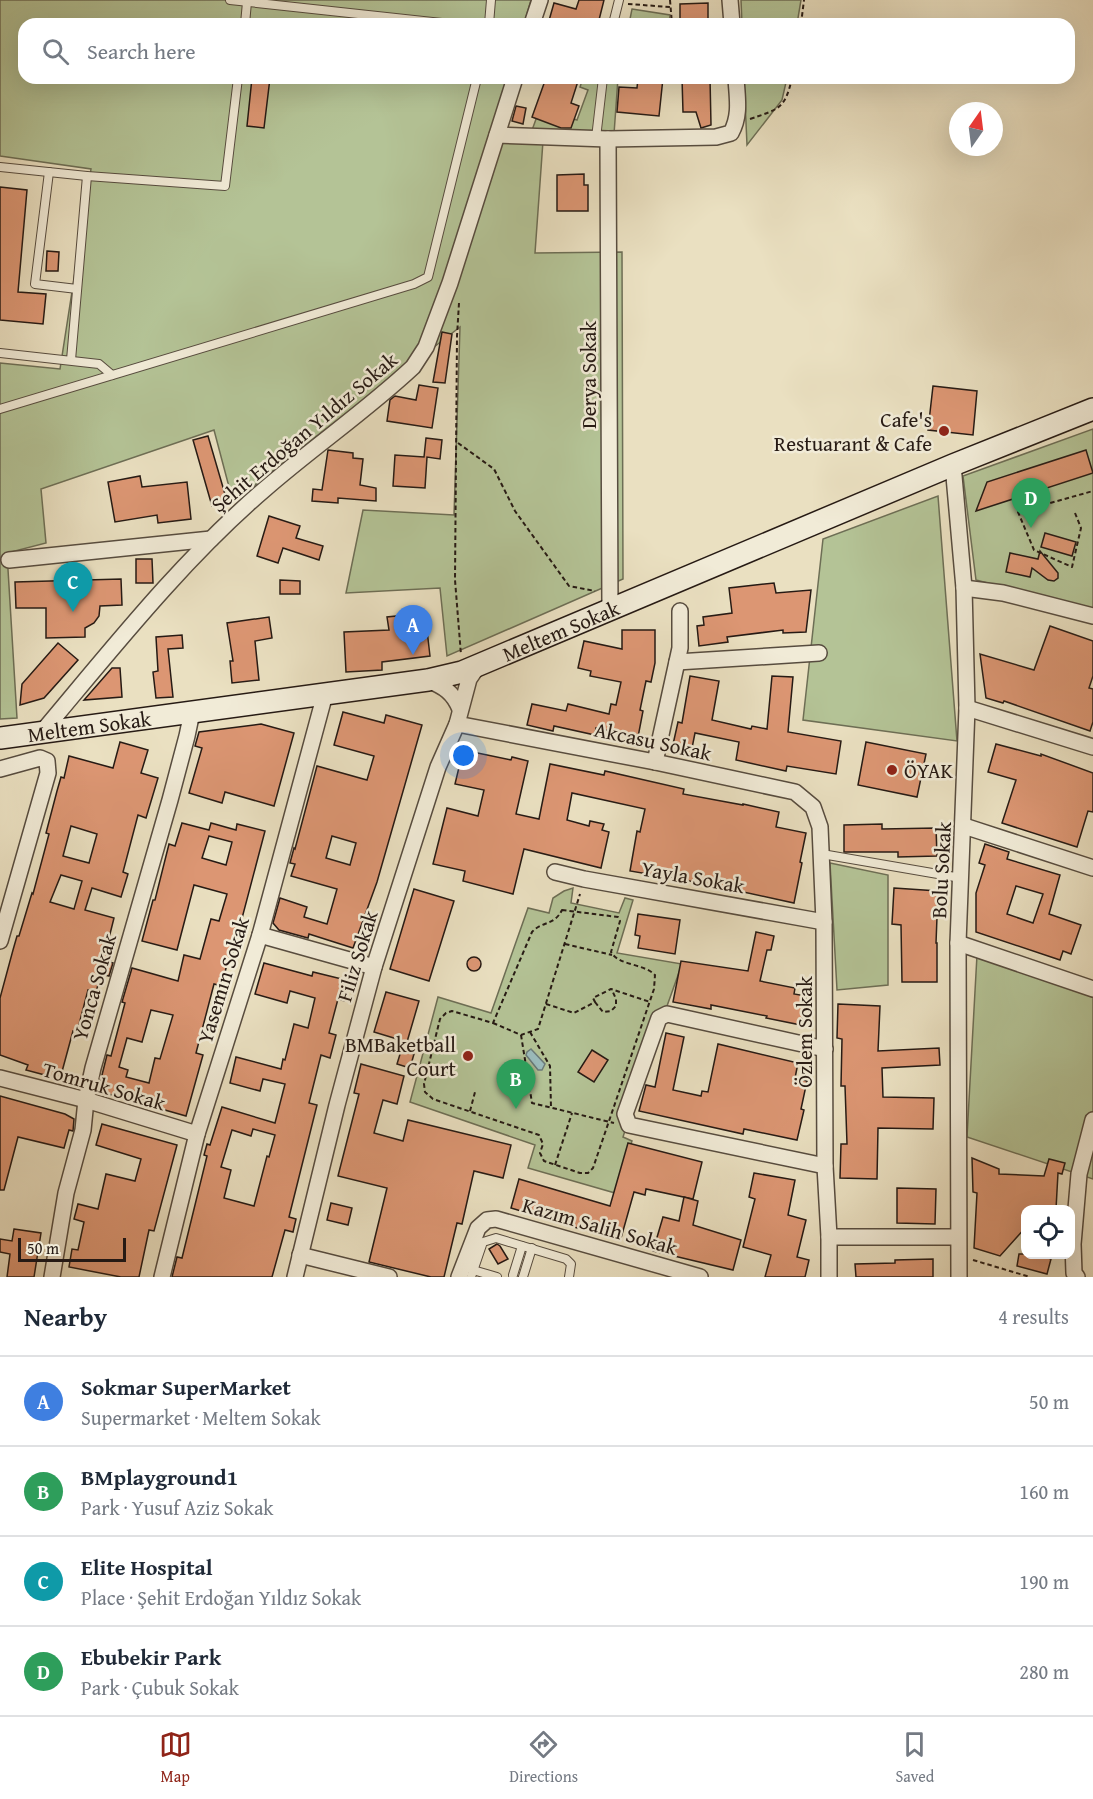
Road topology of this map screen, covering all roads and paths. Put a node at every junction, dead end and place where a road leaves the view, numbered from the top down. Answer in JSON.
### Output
{"nodes":[{"id":1,"x":230,"y":0,"type":"edge"},
{"id":2,"x":491,"y":0,"type":"edge"},
{"id":3,"x":540,"y":0,"type":"edge"},
{"id":4,"x":619,"y":0,"type":"edge"},
{"id":5,"x":628,"y":0,"type":"edge"},
{"id":6,"x":670,"y":0,"type":"edge"},
{"id":7,"x":730,"y":0,"type":"edge"},
{"id":8,"x":804,"y":0,"type":"edge"},
{"id":9,"x":247,"y":2,"type":"junction"},
{"id":10,"x":670,"y":7,"type":"junction"},
{"id":11,"x":246,"y":18,"type":"edge"},
{"id":12,"x":395,"y":18,"type":"edge"},
{"id":13,"x":490,"y":18,"type":"edge"},
{"id":14,"x":534,"y":18,"type":"edge"},
{"id":15,"x":614,"y":18,"type":"edge"},
{"id":16,"x":671,"y":18,"type":"edge"},
{"id":17,"x":732,"y":18,"type":"edge"},
{"id":18,"x":802,"y":18,"type":"edge"},
{"id":19,"x":237,"y":84,"type":"edge"},
{"id":20,"x":476,"y":84,"type":"edge"},
{"id":21,"x":513,"y":84,"type":"edge"},
{"id":22,"x":603,"y":84,"type":"edge"},
{"id":23,"x":736,"y":84,"type":"edge"},
{"id":24,"x":791,"y":84,"type":"edge"},
{"id":25,"x":736,"y":123,"type":"junction"},
{"id":26,"x":497,"y":135,"type":"junction"},
{"id":27,"x":602,"y":139,"type":"junction"},
{"id":28,"x":0,"y":167,"type":"edge"},
{"id":29,"x":49,"y":172,"type":"junction"},
{"id":30,"x":87,"y":176,"type":"junction"},
{"id":31,"x":450,"y":283,"type":"junction"},
{"id":32,"x":78,"y":289,"type":"junction"},
{"id":33,"x":0,"y":354,"type":"edge"},
{"id":34,"x":72,"y":360,"type":"junction"},
{"id":35,"x":112,"y":375,"type":"junction"},
{"id":36,"x":0,"y":409,"type":"edge"},
{"id":37,"x":1093,"y":409,"type":"edge"},
{"id":38,"x":458,"y":443,"type":"junction"},
{"id":39,"x":953,"y":465,"type":"junction"},
{"id":40,"x":1093,"y":491,"type":"edge"},
{"id":41,"x":1076,"y":513,"type":"dead end"},
{"id":42,"x":211,"y":539,"type":"junction"},
{"id":43,"x":9,"y":560,"type":"dead end"},
{"id":44,"x":964,"y":588,"type":"junction"},
{"id":45,"x":610,"y":603,"type":"junction"},
{"id":46,"x":680,"y":611,"type":"dead end"},
{"id":47,"x":1093,"y":616,"type":"edge"},
{"id":48,"x":819,"y":653,"type":"dead end"},
{"id":49,"x":677,"y":662,"type":"junction"},
{"id":50,"x":470,"y":669,"type":"junction"},
{"id":51,"x":428,"y":680,"type":"junction"},
{"id":52,"x":325,"y":694,"type":"junction"},
{"id":53,"x":967,"y":708,"type":"junction"},
{"id":54,"x":192,"y":712,"type":"junction"},
{"id":55,"x":458,"y":717,"type":"junction"},
{"id":56,"x":43,"y":732,"type":"junction"},
{"id":57,"x":0,"y":738,"type":"edge"},
{"id":58,"x":1093,"y":747,"type":"edge"},
{"id":59,"x":655,"y":762,"type":"junction"},
{"id":60,"x":0,"y":769,"type":"edge"},
{"id":61,"x":964,"y":826,"type":"junction"},
{"id":62,"x":820,"y":827,"type":"joint"},
{"id":63,"x":822,"y":854,"type":"junction"},
{"id":64,"x":1093,"y":868,"type":"edge"},
{"id":65,"x":555,"y":872,"type":"dead end"},
{"id":66,"x":961,"y":878,"type":"junction"},
{"id":67,"x":584,"y":879,"type":"junction"},
{"id":68,"x":576,"y":911,"type":"junction"},
{"id":69,"x":824,"y":922,"type":"junction"},
{"id":70,"x":260,"y":935,"type":"junction"},
{"id":71,"x":0,"y":941,"type":"edge"},
{"id":72,"x":958,"y":943,"type":"junction"},
{"id":73,"x":565,"y":944,"type":"junction"},
{"id":74,"x":612,"y":955,"type":"junction"},
{"id":75,"x":374,"y":967,"type":"junction"},
{"id":76,"x":611,"y":989,"type":"junction"},
{"id":77,"x":1093,"y":989,"type":"edge"},
{"id":78,"x":595,"y":1002,"type":"junction"},
{"id":79,"x":650,"y":1002,"type":"junction"},
{"id":80,"x":546,"y":1004,"type":"junction"},
{"id":81,"x":493,"y":1023,"type":"junction"},
{"id":82,"x":530,"y":1032,"type":"junction"},
{"id":83,"x":521,"y":1035,"type":"junction"},
{"id":84,"x":825,"y":1049,"type":"junction"},
{"id":85,"x":0,"y":1078,"type":"edge"},
{"id":86,"x":475,"y":1092,"type":"dead end"},
{"id":87,"x":86,"y":1100,"type":"junction"},
{"id":88,"x":551,"y":1108,"type":"junction"},
{"id":89,"x":470,"y":1110,"type":"junction"},
{"id":90,"x":572,"y":1113,"type":"junction"},
{"id":91,"x":1093,"y":1120,"type":"edge"},
{"id":92,"x":608,"y":1122,"type":"junction"},
{"id":93,"x":197,"y":1134,"type":"junction"},
{"id":94,"x":555,"y":1166,"type":"junction"},
{"id":95,"x":825,"y":1166,"type":"junction"},
{"id":96,"x":829,"y":1237,"type":"junction"},
{"id":97,"x":958,"y":1237,"type":"junction"},
{"id":98,"x":522,"y":1246,"type":"junction"},
{"id":99,"x":532,"y":1248,"type":"junction"},
{"id":100,"x":300,"y":1255,"type":"junction"},
{"id":101,"x":959,"y":1256,"type":"junction"},
{"id":102,"x":468,"y":1275,"type":"edge"},
{"id":103,"x":516,"y":1276,"type":"edge"},
{"id":104,"x":52,"y":1277,"type":"edge"},
{"id":105,"x":162,"y":1277,"type":"edge"},
{"id":106,"x":295,"y":1277,"type":"edge"},
{"id":107,"x":389,"y":1277,"type":"edge"},
{"id":108,"x":497,"y":1277,"type":"edge"},
{"id":109,"x":569,"y":1277,"type":"edge"},
{"id":110,"x":700,"y":1277,"type":"edge"},
{"id":111,"x":829,"y":1277,"type":"edge"},
{"id":112,"x":959,"y":1277,"type":"edge"},
{"id":113,"x":1030,"y":1277,"type":"edge"},
{"id":114,"x":1077,"y":1277,"type":"edge"}],
"edges":[{"from":1,"to":9,"type":"lane"},
{"from":2,"to":13,"type":"lane"},
{"from":3,"to":14,"type":"street"},
{"from":4,"to":15,"type":"lane"},
{"from":5,"to":10,"type":"path"},
{"from":6,"to":10,"type":"path"},
{"from":7,"to":17,"type":"street"},
{"from":8,"to":18,"type":"path"},
{"from":9,"to":11,"type":"lane"},
{"from":9,"to":12,"type":"lane"},
{"from":10,"to":16,"type":"path"},
{"from":19,"to":30,"type":"lane"},
{"from":20,"to":35,"type":"lane"},
{"from":21,"to":26,"type":"street","name":"Şehit Erdoğan Yıldız Sokak"},
{"from":22,"to":27,"type":"lane"},
{"from":23,"to":25,"type":"street"},
{"from":24,"to":25,"type":"path"},
{"from":25,"to":27,"type":"street"},
{"from":26,"to":27,"type":"street"},
{"from":26,"to":31,"type":"street","name":"Şehit Erdoğan Yıldız Sokak"},
{"from":27,"to":45,"type":"street","name":"Derya Sokak"},
{"from":28,"to":29,"type":"lane"},
{"from":29,"to":30,"type":"lane"},
{"from":29,"to":32,"type":"lane"},
{"from":30,"to":32,"type":"lane"},
{"from":31,"to":38,"type":"path"},
{"from":31,"to":42,"type":"street","name":"Şehit Erdoğan Yıldız Sokak"},
{"from":32,"to":34,"type":"lane"},
{"from":33,"to":34,"type":"lane"},
{"from":34,"to":35,"type":"lane"},
{"from":35,"to":36,"type":"lane"},
{"from":37,"to":39,"type":"main road","name":"Meltem Sokak"},
{"from":38,"to":45,"type":"path"},
{"from":38,"to":50,"type":"path"},
{"from":39,"to":44,"type":"street","name":"Bolu Sokak"},
{"from":39,"to":45,"type":"main road","name":"Meltem Sokak"},
{"from":40,"to":41,"type":"path"},
{"from":42,"to":43,"type":"street"},
{"from":42,"to":56,"type":"street","name":"Şehit Erdoğan Yıldız Sokak"},
{"from":44,"to":47,"type":"street"},
{"from":44,"to":53,"type":"street","name":"Bolu Sokak"},
{"from":45,"to":50,"type":"main road","name":"Meltem Sokak"},
{"from":46,"to":49,"type":"street"},
{"from":48,"to":49,"type":"street"},
{"from":49,"to":59,"type":"street"},
{"from":50,"to":51,"type":"main road","name":"Meltem Sokak"},
{"from":50,"to":55,"type":"street","name":"Filiz Sokak"},
{"from":51,"to":52,"type":"main road","name":"Meltem Sokak"},
{"from":51,"to":55,"type":"street"},
{"from":52,"to":54,"type":"main road","name":"Meltem Sokak"},
{"from":52,"to":70,"type":"street","name":"Yasemın Sokak"},
{"from":53,"to":58,"type":"street"},
{"from":53,"to":61,"type":"street","name":"Bolu Sokak"},
{"from":54,"to":56,"type":"main road","name":"Meltem Sokak"},
{"from":54,"to":87,"type":"street","name":"Yonca Sokak"},
{"from":55,"to":59,"type":"street","name":"Akcasu Sokak"},
{"from":55,"to":75,"type":"street","name":"Filiz Sokak"},
{"from":56,"to":57,"type":"main road","name":"Meltem Sokak"},
{"from":59,"to":62,"type":"street","name":"Akcasu Sokak"},
{"from":60,"to":71,"type":"street"},
{"from":61,"to":64,"type":"street"},
{"from":61,"to":66,"type":"street","name":"Bolu Sokak"},
{"from":62,"to":63,"type":"street","name":"Özlem Sokak"},
{"from":63,"to":66,"type":"lane"},
{"from":63,"to":69,"type":"street","name":"Özlem Sokak"},
{"from":65,"to":67,"type":"street","name":"Yayla Sokak"},
{"from":66,"to":72,"type":"street","name":"Bolu Sokak"},
{"from":67,"to":68,"type":"path"},
{"from":67,"to":69,"type":"street","name":"Yayla Sokak"},
{"from":68,"to":73,"type":"path"},
{"from":68,"to":74,"type":"path"},
{"from":68,"to":81,"type":"path"},
{"from":69,"to":84,"type":"street","name":"Özlem Sokak"},
{"from":70,"to":75,"type":"street"},
{"from":70,"to":93,"type":"street","name":"Yasemın Sokak"},
{"from":72,"to":77,"type":"street"},
{"from":72,"to":97,"type":"street","name":"Bolu Sokak"},
{"from":73,"to":74,"type":"path"},
{"from":73,"to":80,"type":"path"},
{"from":74,"to":79,"type":"path"},
{"from":75,"to":100,"type":"street","name":"Filiz Sokak"},
{"from":76,"to":78,"type":"path"},
{"from":76,"to":78,"type":"path"},
{"from":76,"to":79,"type":"path"},
{"from":78,"to":80,"type":"path"},
{"from":79,"to":92,"type":"path"},
{"from":80,"to":82,"type":"path"},
{"from":81,"to":83,"type":"path"},
{"from":81,"to":89,"type":"path"},
{"from":82,"to":83,"type":"path"},
{"from":82,"to":88,"type":"path"},
{"from":83,"to":88,"type":"path"},
{"from":84,"to":95,"type":"street","name":"Özlem Sokak"},
{"from":84,"to":95,"type":"street"},
{"from":85,"to":87,"type":"street","name":"Tomruk Sokak"},
{"from":86,"to":89,"type":"path"},
{"from":87,"to":93,"type":"street","name":"Tomruk Sokak"},
{"from":87,"to":104,"type":"street","name":"Yonca Sokak"},
{"from":88,"to":90,"type":"path"},
{"from":89,"to":94,"type":"path"},
{"from":90,"to":92,"type":"path"},
{"from":90,"to":94,"type":"path"},
{"from":91,"to":114,"type":"street"},
{"from":92,"to":94,"type":"path"},
{"from":93,"to":105,"type":"street","name":"Yasemın Sokak"},
{"from":95,"to":96,"type":"street","name":"Özlem Sokak"},
{"from":96,"to":97,"type":"street"},
{"from":96,"to":111,"type":"street","name":"Özlem Sokak"},
{"from":97,"to":101,"type":"street","name":"Bolu Sokak"},
{"from":98,"to":99,"type":"lane"},
{"from":98,"to":102,"type":"lane"},
{"from":98,"to":103,"type":"lane"},
{"from":99,"to":103,"type":"lane"},
{"from":99,"to":109,"type":"lane"},
{"from":100,"to":106,"type":"street","name":"Filiz Sokak"},
{"from":100,"to":107,"type":"street"},
{"from":101,"to":112,"type":"street","name":"Bolu Sokak"},
{"from":101,"to":113,"type":"path"},
{"from":102,"to":108,"type":"lane"},
{"from":102,"to":110,"type":"street","name":"Kazım Salih Sokak"}]}
